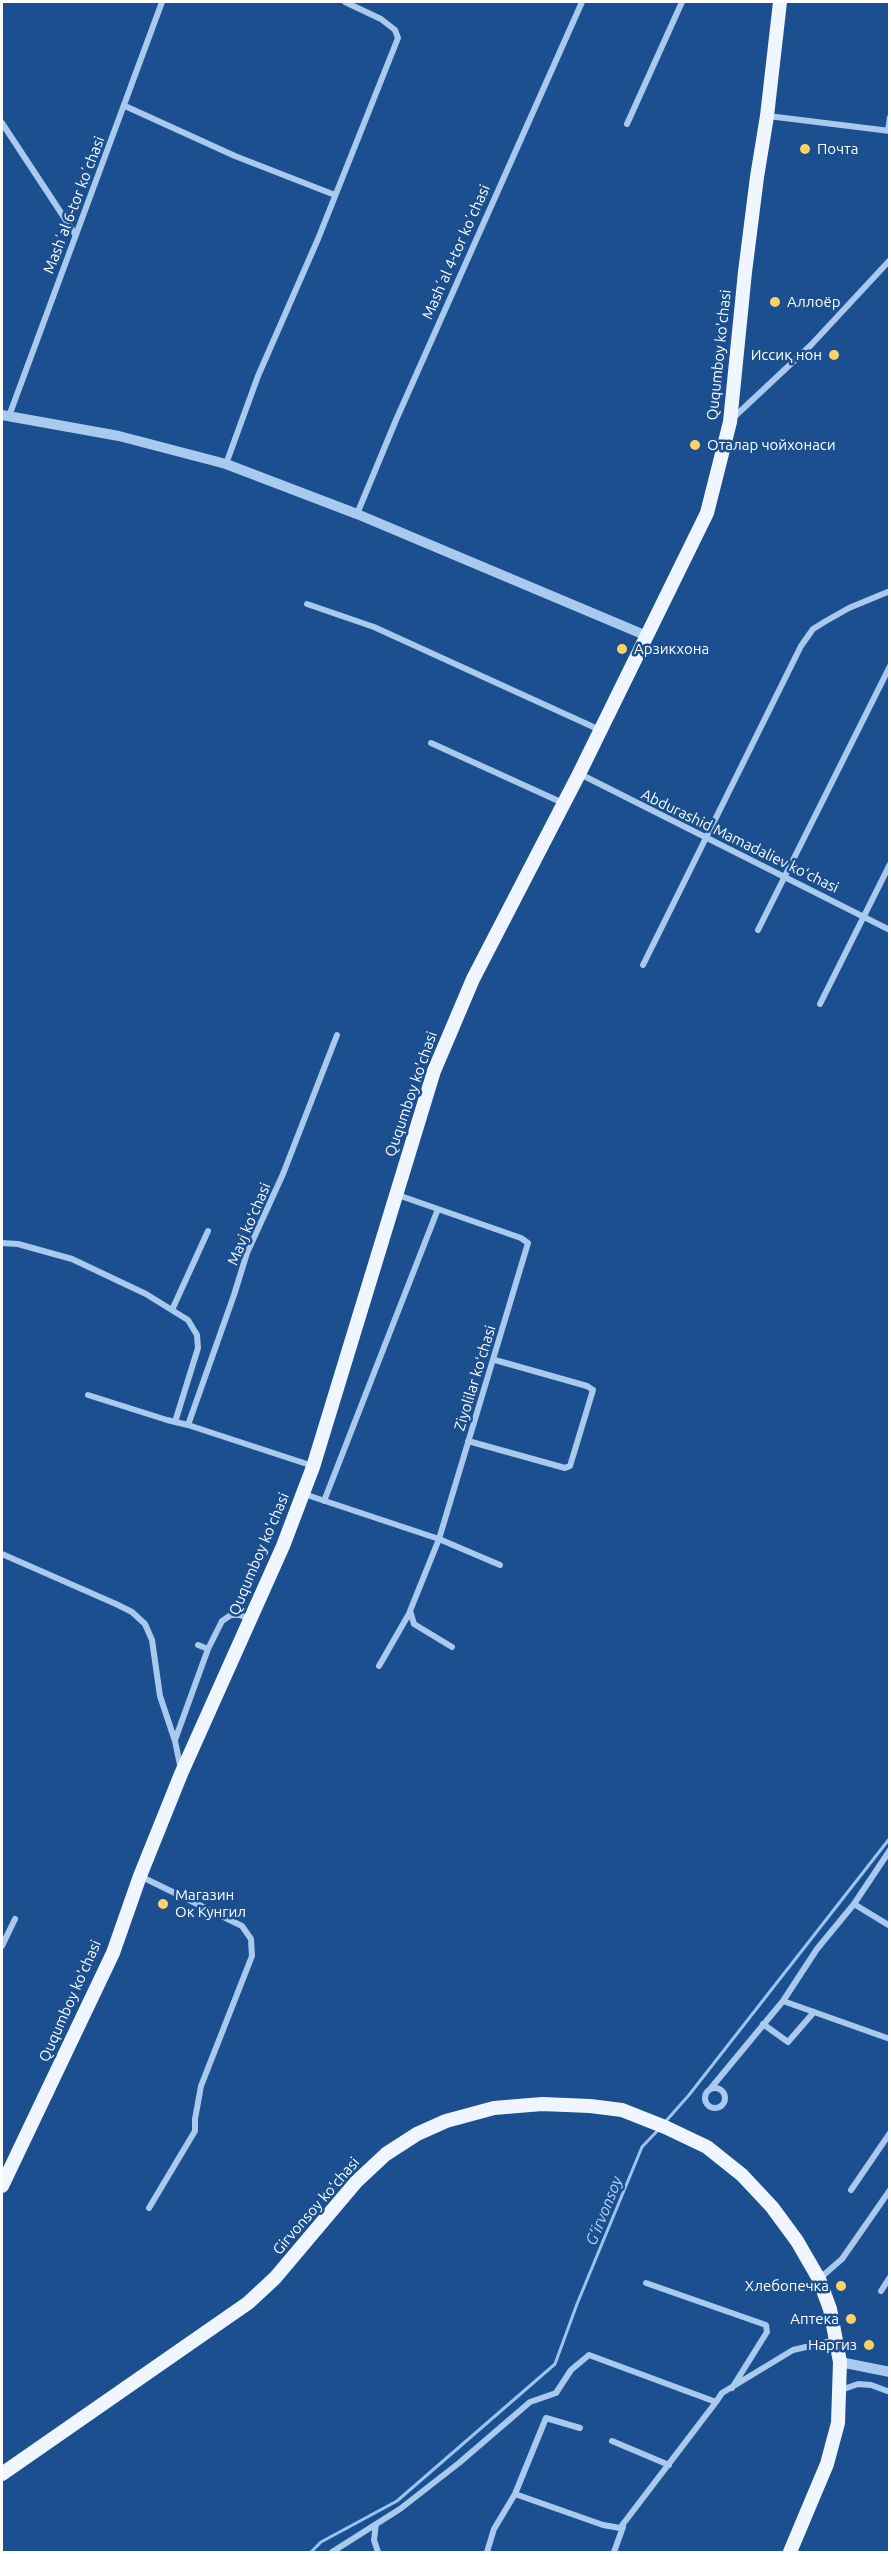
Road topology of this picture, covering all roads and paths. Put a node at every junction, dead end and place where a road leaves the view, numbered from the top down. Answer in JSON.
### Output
{"nodes":[{"id":1,"x":162,"y":2,"type":"edge"},
{"id":2,"x":345,"y":2,"type":"edge"},
{"id":3,"x":582,"y":2,"type":"edge"},
{"id":4,"x":682,"y":2,"type":"edge"},
{"id":5,"x":780,"y":2,"type":"edge"},
{"id":6,"x":125,"y":106,"type":"junction"},
{"id":7,"x":767,"y":116,"type":"junction"},
{"id":8,"x":890,"y":117,"type":"edge"},
{"id":9,"x":2,"y":123,"type":"edge"},
{"id":10,"x":627,"y":124,"type":"dead end"},
{"id":11,"x":889,"y":131,"type":"edge"},
{"id":12,"x":335,"y":195,"type":"junction"},
{"id":13,"x":75,"y":234,"type":"junction"},
{"id":14,"x":890,"y":260,"type":"edge"},
{"id":15,"x":5,"y":416,"type":"edge"},
{"id":16,"x":730,"y":422,"type":"junction"},
{"id":17,"x":226,"y":464,"type":"junction"},
{"id":18,"x":357,"y":513,"type":"junction"},
{"id":19,"x":890,"y":591,"type":"edge"},
{"id":20,"x":307,"y":604,"type":"dead end"},
{"id":21,"x":648,"y":636,"type":"junction"},
{"id":22,"x":890,"y":666,"type":"edge"},
{"id":23,"x":601,"y":730,"type":"junction"},
{"id":24,"x":431,"y":743,"type":"dead end"},
{"id":25,"x":579,"y":774,"type":"junction"},
{"id":26,"x":563,"y":803,"type":"junction"},
{"id":27,"x":706,"y":837,"type":"junction"},
{"id":28,"x":890,"y":864,"type":"edge"},
{"id":29,"x":784,"y":876,"type":"junction"},
{"id":30,"x":864,"y":916,"type":"junction"},
{"id":31,"x":758,"y":930,"type":"dead end"},
{"id":32,"x":890,"y":930,"type":"edge"},
{"id":33,"x":644,"y":966,"type":"dead end"},
{"id":34,"x":820,"y":1004,"type":"dead end"},
{"id":35,"x":337,"y":1035,"type":"dead end"},
{"id":36,"x":395,"y":1194,"type":"junction"},
{"id":37,"x":438,"y":1209,"type":"junction"},
{"id":38,"x":208,"y":1231,"type":"dead end"},
{"id":39,"x":2,"y":1243,"type":"edge"},
{"id":40,"x":172,"y":1310,"type":"junction"},
{"id":41,"x":495,"y":1360,"type":"junction"},
{"id":42,"x":88,"y":1395,"type":"dead end"},
{"id":43,"x":175,"y":1422,"type":"junction"},
{"id":44,"x":188,"y":1425,"type":"junction"},
{"id":45,"x":468,"y":1441,"type":"junction"},
{"id":46,"x":313,"y":1467,"type":"junction"},
{"id":47,"x":303,"y":1494,"type":"junction"},
{"id":48,"x":324,"y":1501,"type":"junction"},
{"id":49,"x":439,"y":1539,"type":"junction"},
{"id":50,"x":2,"y":1554,"type":"edge"},
{"id":51,"x":500,"y":1565,"type":"dead end"},
{"id":52,"x":410,"y":1611,"type":"junction"},
{"id":53,"x":249,"y":1619,"type":"junction"},
{"id":54,"x":198,"y":1646,"type":"dead end"},
{"id":55,"x":452,"y":1647,"type":"dead end"},
{"id":56,"x":208,"y":1649,"type":"junction"},
{"id":57,"x":379,"y":1666,"type":"dead end"},
{"id":58,"x":175,"y":1741,"type":"junction"},
{"id":59,"x":182,"y":1774,"type":"junction"},
{"id":60,"x":890,"y":1850,"type":"edge"},
{"id":61,"x":140,"y":1876,"type":"junction"},
{"id":62,"x":854,"y":1904,"type":"junction"},
{"id":63,"x":15,"y":1919,"type":"dead end"},
{"id":64,"x":890,"y":1926,"type":"edge"},
{"id":65,"x":2,"y":1946,"type":"edge"},
{"id":66,"x":783,"y":2001,"type":"junction"},
{"id":67,"x":814,"y":2012,"type":"junction"},
{"id":68,"x":763,"y":2024,"type":"junction"},
{"id":69,"x":890,"y":2039,"type":"edge"},
{"id":70,"x":711,"y":2088,"type":"dead end"},
{"id":71,"x":890,"y":2133,"type":"edge"},
{"id":72,"x":2,"y":2186,"type":"edge"},
{"id":73,"x":851,"y":2190,"type":"dead end"},
{"id":74,"x":890,"y":2190,"type":"edge"},
{"id":75,"x":149,"y":2208,"type":"dead end"},
{"id":76,"x":890,"y":2277,"type":"edge"},
{"id":77,"x":819,"y":2279,"type":"junction"},
{"id":78,"x":646,"y":2283,"type":"dead end"},
{"id":79,"x":881,"y":2292,"type":"dead end"},
{"id":80,"x":836,"y":2340,"type":"junction"},
{"id":81,"x":840,"y":2362,"type":"junction"},
{"id":82,"x":890,"y":2373,"type":"edge"},
{"id":83,"x":732,"y":2388,"type":"junction"},
{"id":84,"x":841,"y":2390,"type":"junction"},
{"id":85,"x":890,"y":2392,"type":"edge"},
{"id":86,"x":716,"y":2402,"type":"junction"},
{"id":87,"x":580,"y":2428,"type":"dead end"},
{"id":88,"x":612,"y":2441,"type":"dead end"},
{"id":89,"x":669,"y":2465,"type":"junction"},
{"id":90,"x":2,"y":2474,"type":"edge"},
{"id":91,"x":514,"y":2493,"type":"junction"},
{"id":92,"x":376,"y":2524,"type":"junction"},
{"id":93,"x":623,"y":2527,"type":"junction"},
{"id":94,"x":332,"y":2553,"type":"edge"},
{"id":95,"x":378,"y":2553,"type":"edge"},
{"id":96,"x":487,"y":2553,"type":"edge"},
{"id":97,"x":614,"y":2553,"type":"edge"},
{"id":98,"x":790,"y":2553,"type":"edge"}],
"edges":[{"from":1,"to":6,"type":"street","name":"Mashʼal 6-tor koʼchasi"},
{"from":2,"to":12,"type":"street"},
{"from":3,"to":18,"type":"street","name":"Mashʼal 4-tor koʼchasi"},
{"from":4,"to":10,"type":"street"},
{"from":5,"to":7,"type":"main road","name":"Ququmboy ko'chasi"},
{"from":6,"to":12,"type":"street"},
{"from":6,"to":13,"type":"street","name":"Mashʼal 6-tor koʼchasi"},
{"from":7,"to":11,"type":"street"},
{"from":7,"to":16,"type":"main road","name":"Ququmboy ko'chasi"},
{"from":8,"to":11,"type":"street"},
{"from":9,"to":13,"type":"street"},
{"from":12,"to":17,"type":"street"},
{"from":13,"to":15,"type":"street","name":"Mashʼal 6-tor koʼchasi"},
{"from":14,"to":16,"type":"street"},
{"from":15,"to":17,"type":"street"},
{"from":16,"to":21,"type":"main road","name":"Ququmboy ko'chasi"},
{"from":17,"to":18,"type":"street"},
{"from":18,"to":21,"type":"street"},
{"from":19,"to":27,"type":"street"},
{"from":20,"to":23,"type":"street"},
{"from":21,"to":23,"type":"main road","name":"Ququmboy ko'chasi"},
{"from":22,"to":29,"type":"street"},
{"from":23,"to":25,"type":"main road","name":"Ququmboy ko'chasi"},
{"from":24,"to":26,"type":"street"},
{"from":25,"to":26,"type":"main road","name":"Ququmboy ko'chasi"},
{"from":25,"to":27,"type":"street","name":"Abdurashid Mamadaliev koʻchasi"},
{"from":26,"to":36,"type":"main road","name":"Ququmboy ko'chasi"},
{"from":27,"to":29,"type":"street","name":"Abdurashid Mamadaliev koʻchasi"},
{"from":27,"to":33,"type":"street"},
{"from":28,"to":30,"type":"street"},
{"from":29,"to":30,"type":"street","name":"Abdurashid Mamadaliev koʻchasi"},
{"from":29,"to":31,"type":"street"},
{"from":30,"to":32,"type":"street","name":"Abdurashid Mamadaliev koʻchasi"},
{"from":30,"to":34,"type":"street"},
{"from":35,"to":44,"type":"street","name":"Mavj koʻchasi"},
{"from":36,"to":37,"type":"street"},
{"from":36,"to":46,"type":"main road","name":"Ququmboy ko'chasi"},
{"from":37,"to":41,"type":"street","name":"Ziyolilar koʻchasi"},
{"from":37,"to":48,"type":"street"},
{"from":38,"to":40,"type":"street"},
{"from":39,"to":40,"type":"street"},
{"from":40,"to":43,"type":"street"},
{"from":41,"to":45,"type":"street","name":"Ziyolilar koʻchasi"},
{"from":41,"to":45,"type":"street"},
{"from":42,"to":43,"type":"street"},
{"from":43,"to":44,"type":"street"},
{"from":44,"to":46,"type":"street"},
{"from":45,"to":49,"type":"street","name":"Ziyolilar koʻchasi"},
{"from":46,"to":47,"type":"main road","name":"Ququmboy ko'chasi"},
{"from":47,"to":48,"type":"street"},
{"from":47,"to":53,"type":"main road","name":"Ququmboy ko'chasi"},
{"from":48,"to":49,"type":"street"},
{"from":49,"to":51,"type":"street"},
{"from":49,"to":52,"type":"street","name":"Ziyolilar koʻchasi"},
{"from":50,"to":58,"type":"street"},
{"from":52,"to":55,"type":"street"},
{"from":52,"to":57,"type":"street","name":"Ziyolilar koʻchasi"},
{"from":53,"to":56,"type":"street"},
{"from":53,"to":59,"type":"main road","name":"Ququmboy ko'chasi"},
{"from":54,"to":56,"type":"street"},
{"from":56,"to":58,"type":"street"},
{"from":58,"to":59,"type":"street"},
{"from":59,"to":61,"type":"main road","name":"Ququmboy ko'chasi"},
{"from":60,"to":62,"type":"street"},
{"from":61,"to":72,"type":"main road","name":"Ququmboy ko'chasi"},
{"from":61,"to":75,"type":"street"},
{"from":62,"to":64,"type":"street"},
{"from":62,"to":66,"type":"street"},
{"from":63,"to":65,"type":"street"},
{"from":66,"to":67,"type":"street"},
{"from":66,"to":68,"type":"street"},
{"from":67,"to":68,"type":"street"},
{"from":67,"to":69,"type":"street"},
{"from":68,"to":70,"type":"street"},
{"from":71,"to":73,"type":"street"},
{"from":74,"to":77,"type":"street"},
{"from":76,"to":79,"type":"street"},
{"from":77,"to":80,"type":"main road","name":"Girvonsoy koʻchasi"},
{"from":77,"to":90,"type":"main road","name":"Girvonsoy koʻchasi"},
{"from":78,"to":83,"type":"street"},
{"from":80,"to":81,"type":"main road","name":"Girvonsoy koʻchasi"},
{"from":80,"to":83,"type":"street"},
{"from":81,"to":82,"type":"street"},
{"from":81,"to":84,"type":"main road","name":"Girvonsoy koʻchasi"},
{"from":83,"to":86,"type":"street"},
{"from":84,"to":85,"type":"street"},
{"from":84,"to":98,"type":"main road","name":"Girvonsoy koʻchasi"},
{"from":86,"to":89,"type":"street"},
{"from":86,"to":92,"type":"street"},
{"from":87,"to":91,"type":"street"},
{"from":88,"to":89,"type":"street"},
{"from":89,"to":93,"type":"street"},
{"from":91,"to":93,"type":"street"},
{"from":91,"to":96,"type":"street"},
{"from":92,"to":94,"type":"street"},
{"from":92,"to":95,"type":"street"},
{"from":93,"to":97,"type":"street"}]}
